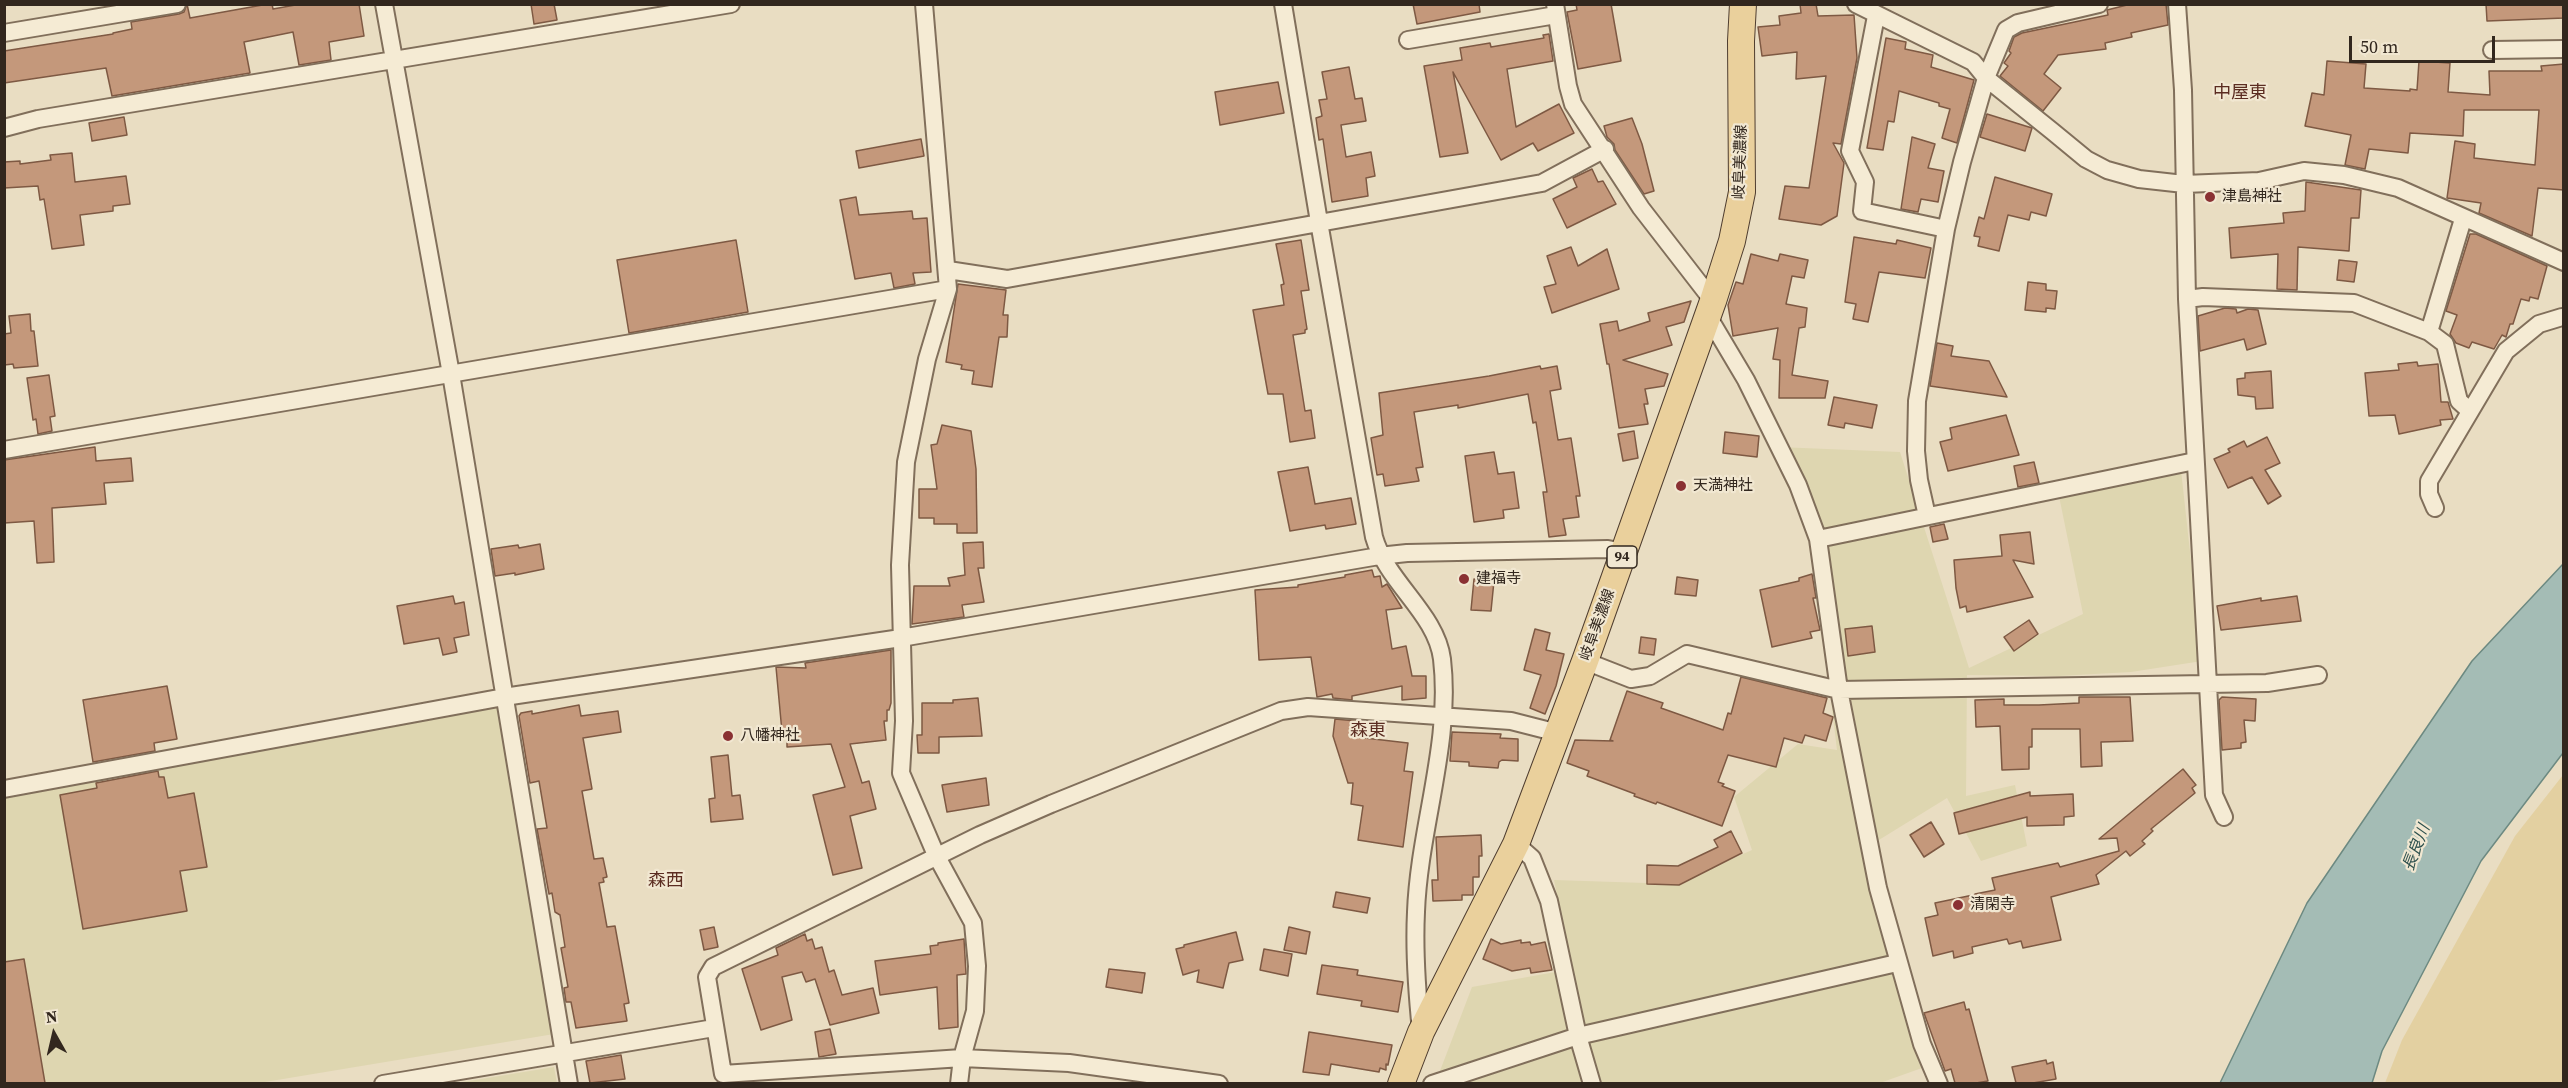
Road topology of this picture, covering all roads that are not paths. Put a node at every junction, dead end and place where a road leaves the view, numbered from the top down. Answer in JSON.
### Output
{"nodes":[{"id":1,"x":177,"y":4,"type":"edge"},
{"id":2,"x":384,"y":4,"type":"edge"},
{"id":3,"x":731,"y":4,"type":"edge"},
{"id":4,"x":924,"y":4,"type":"edge"},
{"id":5,"x":1283,"y":4,"type":"edge"},
{"id":6,"x":1743,"y":4,"type":"edge"},
{"id":7,"x":1856,"y":4,"type":"edge"},
{"id":8,"x":2099,"y":4,"type":"edge"},
{"id":9,"x":2176,"y":4,"type":"edge"},
{"id":10,"x":1556,"y":10,"type":"edge"},
{"id":11,"x":1876,"y":16,"type":"junction"},
{"id":12,"x":4,"y":33,"type":"edge"},
{"id":13,"x":1408,"y":40,"type":"dead end"},
{"id":14,"x":2564,"y":49,"type":"edge"},
{"id":15,"x":2492,"y":50,"type":"dead end"},
{"id":16,"x":394,"y":61,"type":"junction"},
{"id":17,"x":1986,"y":78,"type":"junction"},
{"id":18,"x":4,"y":128,"type":"edge"},
{"id":19,"x":1605,"y":149,"type":"junction"},
{"id":20,"x":2184,"y":184,"type":"junction"},
{"id":21,"x":2463,"y":219,"type":"junction"},
{"id":22,"x":1318,"y":222,"type":"junction"},
{"id":23,"x":1946,"y":229,"type":"junction"},
{"id":24,"x":2564,"y":262,"type":"edge"},
{"id":25,"x":948,"y":270,"type":"junction"},
{"id":26,"x":948,"y":289,"type":"junction"},
{"id":27,"x":2187,"y":299,"type":"junction"},
{"id":28,"x":1711,"y":309,"type":"junction"},
{"id":29,"x":2562,"y":316,"type":"edge"},
{"id":30,"x":2429,"y":332,"type":"junction"},
{"id":31,"x":451,"y":374,"type":"junction"},
{"id":32,"x":2470,"y":411,"type":"junction"},
{"id":33,"x":4,"y":450,"type":"edge"},
{"id":34,"x":2195,"y":461,"type":"junction"},
{"id":35,"x":2434,"y":508,"type":"dead end"},
{"id":36,"x":1927,"y":516,"type":"junction"},
{"id":37,"x":1818,"y":538,"type":"junction"},
{"id":38,"x":1624,"y":552,"type":"junction"},
{"id":39,"x":1380,"y":556,"type":"junction"},
{"id":40,"x":901,"y":638,"type":"junction"},
{"id":41,"x":1585,"y":661,"type":"junction"},
{"id":42,"x":2318,"y":675,"type":"dead end"},
{"id":43,"x":2209,"y":684,"type":"junction"},
{"id":44,"x":1839,"y":690,"type":"junction"},
{"id":45,"x":504,"y":697,"type":"junction"},
{"id":46,"x":1443,"y":718,"type":"junction"},
{"id":47,"x":1558,"y":733,"type":"junction"},
{"id":48,"x":4,"y":789,"type":"edge"},
{"id":49,"x":2224,"y":817,"type":"dead end"},
{"id":50,"x":1516,"y":844,"type":"junction"},
{"id":51,"x":936,"y":855,"type":"junction"},
{"id":52,"x":1897,"y":963,"type":"junction"},
{"id":53,"x":714,"y":1028,"type":"junction"},
{"id":54,"x":1421,"y":1032,"type":"junction"},
{"id":55,"x":1578,"y":1036,"type":"junction"},
{"id":56,"x":563,"y":1053,"type":"junction"},
{"id":57,"x":962,"y":1058,"type":"junction"},
{"id":58,"x":383,"y":1083,"type":"edge"},
{"id":59,"x":568,"y":1083,"type":"edge"},
{"id":60,"x":959,"y":1083,"type":"edge"},
{"id":61,"x":1219,"y":1083,"type":"edge"},
{"id":62,"x":1401,"y":1083,"type":"edge"},
{"id":63,"x":1432,"y":1083,"type":"edge"},
{"id":64,"x":1592,"y":1083,"type":"edge"},
{"id":65,"x":1939,"y":1083,"type":"edge"}],
"edges":[{"from":1,"to":12,"type":"street"},
{"from":2,"to":16,"type":"street"},
{"from":3,"to":16,"type":"street"},
{"from":4,"to":25,"type":"street"},
{"from":5,"to":22,"type":"street"},
{"from":6,"to":28,"type":"main road","name":"岐阜美濃線","number":"94"},
{"from":7,"to":11,"type":"street"},
{"from":8,"to":17,"type":"street"},
{"from":9,"to":20,"type":"street"},
{"from":10,"to":13,"type":"street"},
{"from":10,"to":19,"type":"street"},
{"from":11,"to":17,"type":"street"},
{"from":11,"to":23,"type":"street"},
{"from":14,"to":15,"type":"street"},
{"from":16,"to":18,"type":"street"},
{"from":16,"to":31,"type":"street"},
{"from":17,"to":20,"type":"street"},
{"from":17,"to":23,"type":"street"},
{"from":19,"to":22,"type":"street"},
{"from":19,"to":28,"type":"street"},
{"from":20,"to":21,"type":"street"},
{"from":20,"to":27,"type":"street"},
{"from":21,"to":24,"type":"street"},
{"from":21,"to":30,"type":"street"},
{"from":22,"to":25,"type":"street"},
{"from":22,"to":39,"type":"street"},
{"from":23,"to":36,"type":"street"},
{"from":25,"to":26,"type":"street"},
{"from":26,"to":31,"type":"street"},
{"from":26,"to":40,"type":"street"},
{"from":27,"to":30,"type":"street"},
{"from":27,"to":34,"type":"street"},
{"from":28,"to":37,"type":"street"},
{"from":28,"to":38,"type":"main road","name":"岐阜美濃線","number":"94"},
{"from":29,"to":32,"type":"street"},
{"from":30,"to":32,"type":"street"},
{"from":31,"to":33,"type":"street"},
{"from":31,"to":45,"type":"street"},
{"from":32,"to":35,"type":"street"},
{"from":34,"to":36,"type":"street"},
{"from":34,"to":43,"type":"street"},
{"from":36,"to":37,"type":"street"},
{"from":37,"to":44,"type":"street"},
{"from":38,"to":39,"type":"street"},
{"from":38,"to":41,"type":"main road","name":"岐阜美濃線","number":"94"},
{"from":39,"to":40,"type":"street"},
{"from":39,"to":46,"type":"street"},
{"from":40,"to":45,"type":"street"},
{"from":40,"to":51,"type":"street"},
{"from":41,"to":44,"type":"street"},
{"from":41,"to":47,"type":"main road","name":"岐阜美濃線","number":"94"},
{"from":42,"to":43,"type":"street"},
{"from":43,"to":44,"type":"street"},
{"from":43,"to":49,"type":"street"},
{"from":44,"to":52,"type":"street"},
{"from":45,"to":48,"type":"street"},
{"from":45,"to":56,"type":"street"},
{"from":46,"to":47,"type":"street"},
{"from":46,"to":51,"type":"street"},
{"from":46,"to":54,"type":"street"},
{"from":47,"to":50,"type":"main road","name":"岐阜美濃線","number":"94"},
{"from":50,"to":54,"type":"main road","name":"岐阜美濃線","number":"94"},
{"from":50,"to":55,"type":"street"},
{"from":51,"to":53,"type":"street"},
{"from":51,"to":57,"type":"street"},
{"from":52,"to":55,"type":"street"},
{"from":52,"to":65,"type":"street"},
{"from":53,"to":56,"type":"street"},
{"from":53,"to":57,"type":"street"},
{"from":54,"to":62,"type":"main road","name":"岐阜美濃線","number":"94"},
{"from":55,"to":63,"type":"street"},
{"from":55,"to":64,"type":"street"},
{"from":56,"to":58,"type":"street"},
{"from":56,"to":59,"type":"street"},
{"from":57,"to":60,"type":"street"},
{"from":57,"to":61,"type":"street"}]}
